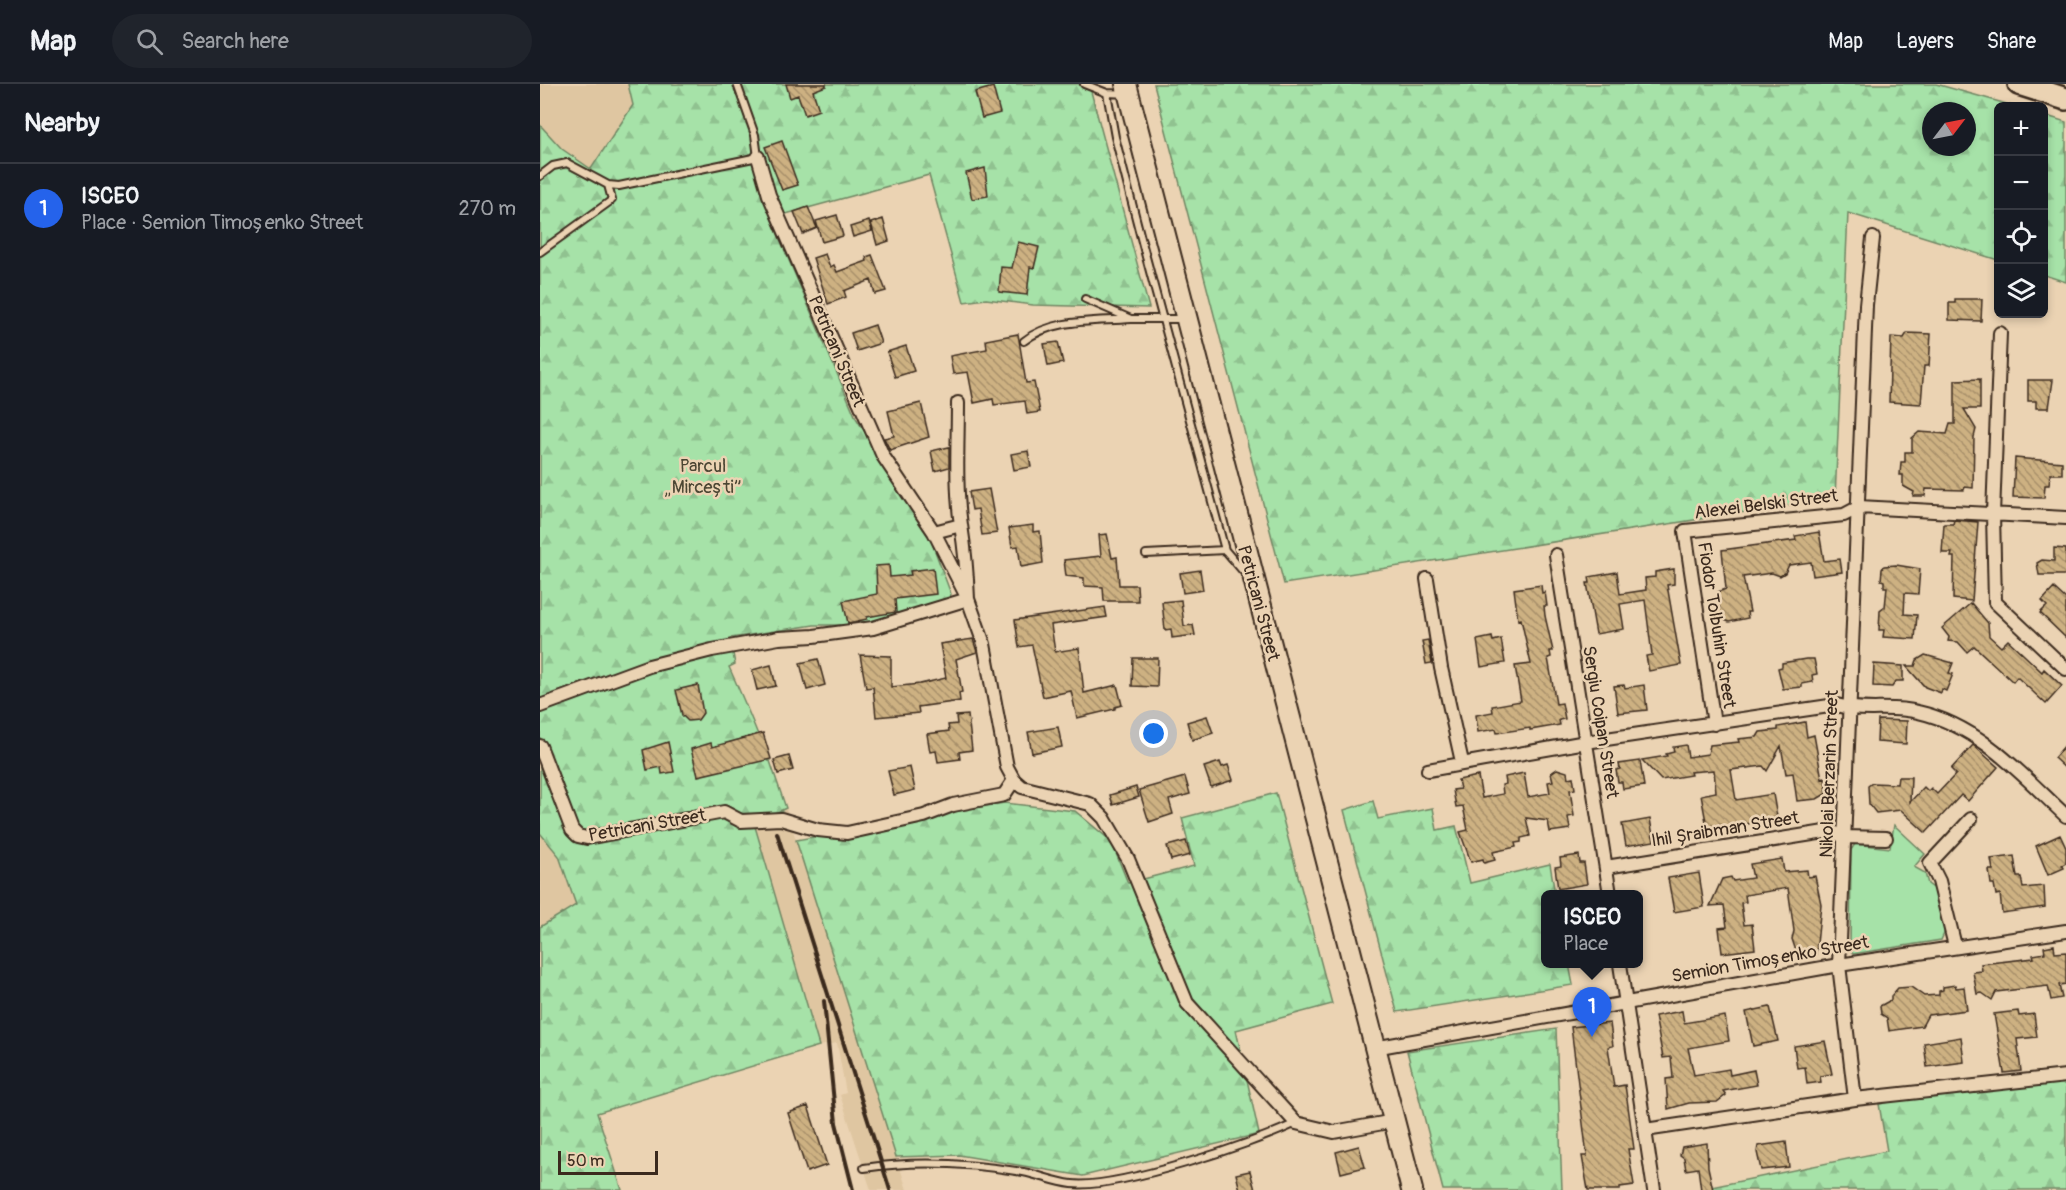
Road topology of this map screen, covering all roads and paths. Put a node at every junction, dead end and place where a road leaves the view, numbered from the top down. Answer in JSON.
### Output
{"nodes":[{"id":1,"x":737,"y":84,"type":"edge"},
{"id":2,"x":1084,"y":84,"type":"edge"},
{"id":3,"x":2019,"y":84,"type":"edge"},
{"id":4,"x":1128,"y":89,"type":"edge"},
{"id":5,"x":1107,"y":93,"type":"junction"},
{"id":6,"x":2066,"y":99,"type":"edge"},
{"id":7,"x":758,"y":157,"type":"junction"},
{"id":8,"x":540,"y":176,"type":"edge"},
{"id":9,"x":608,"y":185,"type":"junction"},
{"id":10,"x":1873,"y":238,"type":"dead end"},
{"id":11,"x":540,"y":252,"type":"edge"},
{"id":12,"x":1085,"y":299,"type":"dead end"},
{"id":13,"x":1131,"y":319,"type":"junction"},
{"id":14,"x":1164,"y":319,"type":"junction"},
{"id":15,"x":1185,"y":319,"type":"junction"},
{"id":16,"x":2001,"y":333,"type":"dead end"},
{"id":17,"x":1024,"y":341,"type":"dead end"},
{"id":18,"x":958,"y":403,"type":"dead end"},
{"id":19,"x":1859,"y":507,"type":"junction"},
{"id":20,"x":1993,"y":514,"type":"junction"},
{"id":21,"x":2066,"y":518,"type":"edge"},
{"id":22,"x":961,"y":525,"type":"junction"},
{"id":23,"x":1685,"y":531,"type":"joint"},
{"id":24,"x":934,"y":532,"type":"junction"},
{"id":25,"x":1225,"y":550,"type":"junction"},
{"id":26,"x":1146,"y":554,"type":"dead end"},
{"id":27,"x":1556,"y":555,"type":"dead end"},
{"id":28,"x":1427,"y":579,"type":"dead end"},
{"id":29,"x":1254,"y":585,"type":"junction"},
{"id":30,"x":968,"y":599,"type":"junction"},
{"id":31,"x":2066,"y":669,"type":"edge"},
{"id":32,"x":540,"y":706,"type":"edge"},
{"id":33,"x":1849,"y":709,"type":"junction"},
{"id":34,"x":1714,"y":724,"type":"junction"},
{"id":35,"x":1586,"y":742,"type":"junction"},
{"id":36,"x":540,"y":746,"type":"edge"},
{"id":37,"x":1462,"y":762,"type":"junction"},
{"id":38,"x":1428,"y":770,"type":"dead end"},
{"id":39,"x":1014,"y":780,"type":"junction"},
{"id":40,"x":2066,"y":816,"type":"edge"},
{"id":41,"x":1971,"y":819,"type":"dead end"},
{"id":42,"x":1844,"y":837,"type":"junction"},
{"id":43,"x":1886,"y":838,"type":"dead end"},
{"id":44,"x":1606,"y":867,"type":"junction"},
{"id":45,"x":1609,"y":890,"type":"edge"},
{"id":46,"x":2066,"y":931,"type":"edge"},
{"id":47,"x":1956,"y":946,"type":"junction"},
{"id":48,"x":1839,"y":965,"type":"junction"},
{"id":49,"x":1621,"y":968,"type":"edge"},
{"id":50,"x":1625,"y":1002,"type":"junction"},
{"id":51,"x":1374,"y":1048,"type":"junction"},
{"id":52,"x":2066,"y":1076,"type":"edge"},
{"id":53,"x":1855,"y":1099,"type":"junction"},
{"id":54,"x":1394,"y":1121,"type":"junction"},
{"id":55,"x":1296,"y":1123,"type":"junction"},
{"id":56,"x":1645,"y":1130,"type":"junction"},
{"id":57,"x":864,"y":1168,"type":"dead end"},
{"id":58,"x":1412,"y":1190,"type":"edge"},
{"id":59,"x":1654,"y":1190,"type":"edge"}],
"edges":[{"from":1,"to":7,"type":"lane","name":"Petricani Street"},
{"from":2,"to":5,"type":"lane"},
{"from":3,"to":6,"type":"highway"},
{"from":4,"to":5,"type":"lane"},
{"from":4,"to":15,"type":"main road","name":"Petricani Street"},
{"from":5,"to":14,"type":"lane"},
{"from":7,"to":9,"type":"lane"},
{"from":7,"to":24,"type":"street","name":"Petricani Street"},
{"from":8,"to":9,"type":"lane"},
{"from":9,"to":11,"type":"lane"},
{"from":10,"to":19,"type":"street","name":"Nikolai Berzarin Street"},
{"from":12,"to":13,"type":"lane"},
{"from":13,"to":14,"type":"lane"},
{"from":13,"to":17,"type":"lane"},
{"from":14,"to":15,"type":"lane"},
{"from":14,"to":25,"type":"lane"},
{"from":15,"to":29,"type":"main road","name":"Petricani Street"},
{"from":16,"to":20,"type":"street"},
{"from":18,"to":22,"type":"street","name":"Petricani Street"},
{"from":19,"to":20,"type":"street","name":"Alexei Belski Street"},
{"from":19,"to":23,"type":"street","name":"Alexei Belski Street"},
{"from":19,"to":33,"type":"street","name":"Nikolai Berzarin Street"},
{"from":20,"to":21,"type":"street","name":"Alexei Belski Street"},
{"from":20,"to":31,"type":"street"},
{"from":22,"to":24,"type":"street"},
{"from":22,"to":30,"type":"street","name":"Petricani Street"},
{"from":23,"to":34,"type":"street","name":"Fiodor Tolbuhin Street"},
{"from":24,"to":30,"type":"street","name":"Petricani Street"},
{"from":25,"to":26,"type":"lane"},
{"from":25,"to":29,"type":"lane"},
{"from":27,"to":35,"type":"street","name":"Sergiu Coipan Street"},
{"from":28,"to":37,"type":"street"},
{"from":29,"to":51,"type":"main road","name":"Petricani Street"},
{"from":30,"to":32,"type":"street"},
{"from":30,"to":39,"type":"street","name":"Petricani Street"},
{"from":33,"to":34,"type":"street","name":"Fiodor Tolbuhin Street"},
{"from":33,"to":40,"type":"street","name":"Fiodor Tolbuhin Street"},
{"from":33,"to":42,"type":"street","name":"Nikolai Berzarin Street"},
{"from":34,"to":35,"type":"street","name":"Fiodor Tolbuhin Street"},
{"from":35,"to":37,"type":"street","name":"Fiodor Tolbuhin Street"},
{"from":35,"to":44,"type":"street","name":"Sergiu Coipan Street"},
{"from":36,"to":39,"type":"street","name":"Petricani Street"},
{"from":37,"to":38,"type":"street","name":"Fiodor Tolbuhin Street"},
{"from":39,"to":55,"type":"street"},
{"from":41,"to":47,"type":"street"},
{"from":42,"to":43,"type":"street","name":"Ihil Șraibman Street"},
{"from":42,"to":44,"type":"street","name":"Ihil Șraibman Street"},
{"from":42,"to":48,"type":"street","name":"Nikolai Berzarin Street"},
{"from":44,"to":45,"type":"street","name":"Sergiu Coipan Street"},
{"from":46,"to":47,"type":"street","name":"Semion Timoșenko Street"},
{"from":47,"to":48,"type":"street","name":"Semion Timoșenko Street"},
{"from":48,"to":50,"type":"street","name":"Semion Timoșenko Street"},
{"from":48,"to":53,"type":"street","name":"Nikolai Berzarin Street"},
{"from":49,"to":50,"type":"street"},
{"from":50,"to":51,"type":"street","name":"Semion Timoșenko Street"},
{"from":50,"to":56,"type":"street"},
{"from":51,"to":54,"type":"main road","name":"Petricani Street"},
{"from":52,"to":53,"type":"street"},
{"from":53,"to":56,"type":"street"},
{"from":54,"to":55,"type":"street"},
{"from":54,"to":58,"type":"main road","name":"Petricani Street"},
{"from":55,"to":57,"type":"lane"},
{"from":56,"to":59,"type":"street"}]}
